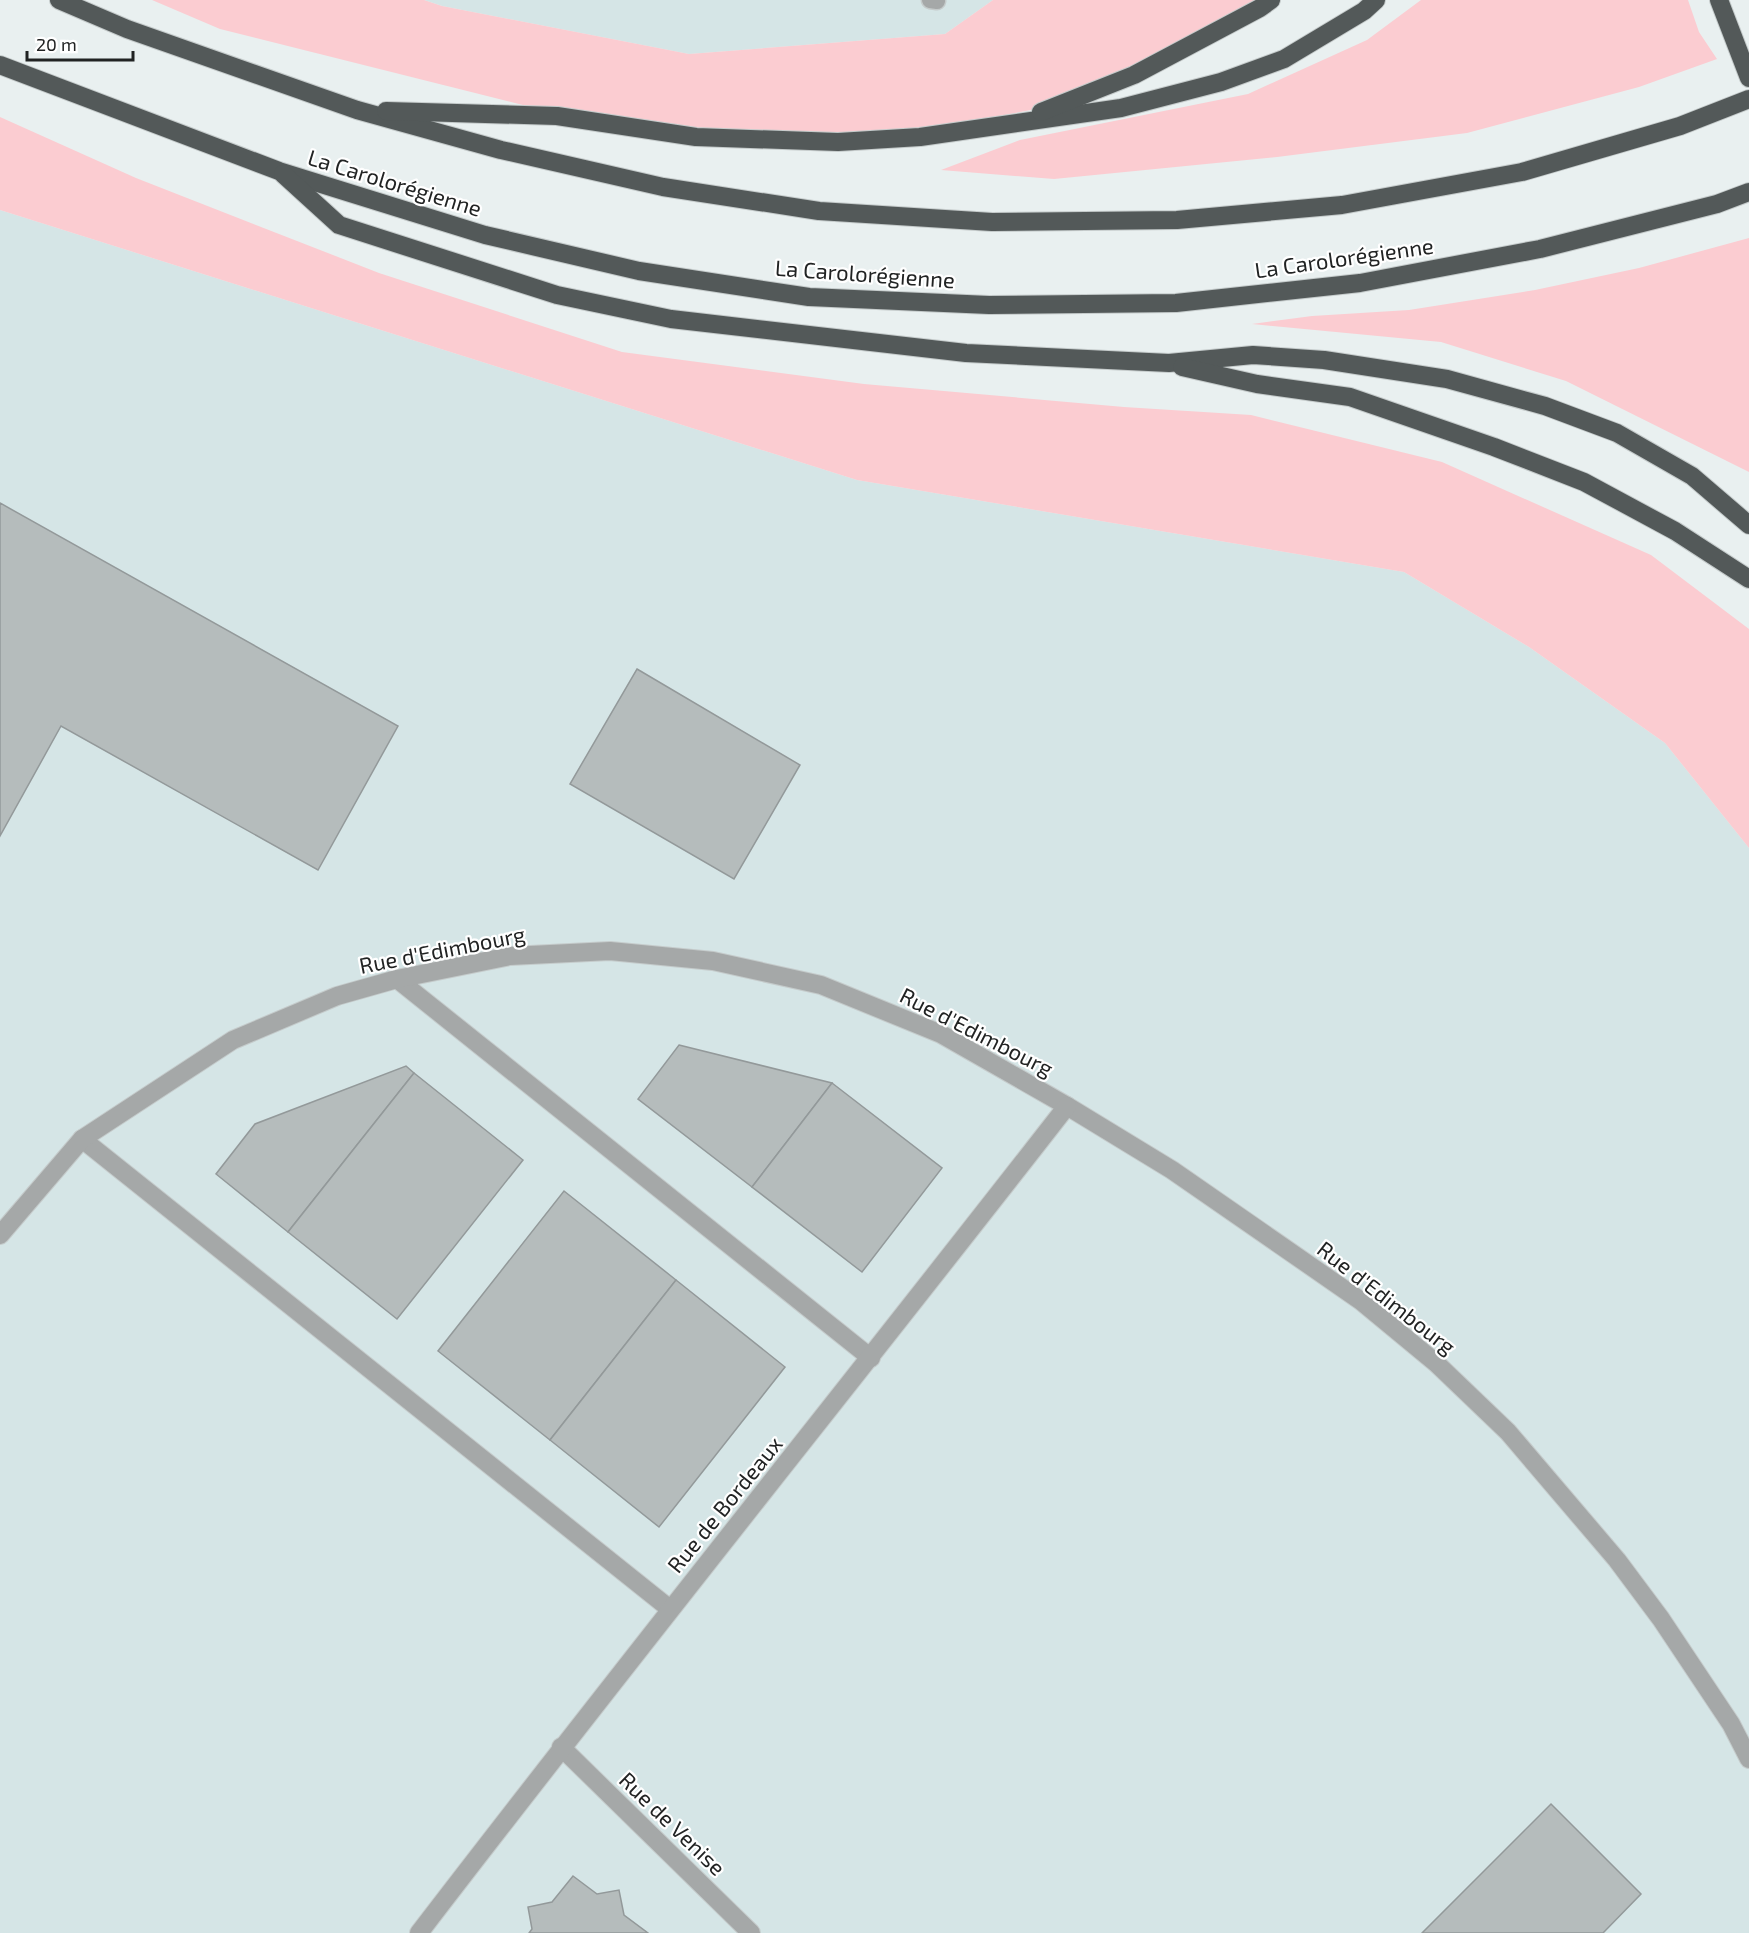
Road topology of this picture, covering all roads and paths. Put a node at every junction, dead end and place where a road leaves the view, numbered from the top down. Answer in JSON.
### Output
{"nodes":[{"id":1,"x":59,"y":0,"type":"edge"},
{"id":2,"x":1271,"y":0,"type":"edge"},
{"id":3,"x":1376,"y":0,"type":"edge"},
{"id":4,"x":1719,"y":0,"type":"edge"},
{"id":5,"x":0,"y":65,"type":"edge"},
{"id":6,"x":1749,"y":78,"type":"edge"},
{"id":7,"x":1749,"y":99,"type":"edge"},
{"id":8,"x":357,"y":110,"type":"junction"},
{"id":9,"x":1018,"y":122,"type":"junction"},
{"id":10,"x":279,"y":171,"type":"junction"},
{"id":11,"x":1749,"y":192,"type":"edge"},
{"id":12,"x":1169,"y":363,"type":"junction"},
{"id":13,"x":1749,"y":525,"type":"edge"},
{"id":14,"x":1749,"y":579,"type":"edge"},
{"id":15,"x":397,"y":979,"type":"junction"},
{"id":16,"x":1067,"y":1106,"type":"junction"},
{"id":17,"x":82,"y":1139,"type":"junction"},
{"id":18,"x":0,"y":1235,"type":"edge"},
{"id":19,"x":871,"y":1358,"type":"junction"},
{"id":20,"x":670,"y":1609,"type":"junction"},
{"id":21,"x":561,"y":1748,"type":"junction"},
{"id":22,"x":1749,"y":1759,"type":"edge"},
{"id":23,"x":419,"y":1933,"type":"edge"},
{"id":24,"x":751,"y":1933,"type":"edge"}],
"edges":[{"from":1,"to":8,"type":"highway"},
{"from":2,"to":9,"type":"highway"},
{"from":3,"to":9,"type":"highway"},
{"from":4,"to":6,"type":"highway"},
{"from":5,"to":10,"type":"highway","name":"La Carolorégienne"},
{"from":7,"to":8,"type":"highway"},
{"from":8,"to":9,"type":"highway"},
{"from":10,"to":11,"type":"highway","name":"La Carolorégienne"},
{"from":10,"to":12,"type":"highway"},
{"from":12,"to":13,"type":"highway"},
{"from":12,"to":14,"type":"highway"},
{"from":15,"to":16,"type":"street","name":"Rue d'Edimbourg"},
{"from":15,"to":17,"type":"street","name":"Rue d'Edimbourg"},
{"from":15,"to":19,"type":"street"},
{"from":16,"to":19,"type":"street","name":"Rue de Bordeaux"},
{"from":16,"to":22,"type":"street","name":"Rue d'Edimbourg"},
{"from":17,"to":18,"type":"street","name":"Rue d'Edimbourg"},
{"from":17,"to":20,"type":"street"},
{"from":19,"to":20,"type":"street","name":"Rue de Bordeaux"},
{"from":20,"to":21,"type":"street","name":"Rue de Bordeaux"},
{"from":21,"to":23,"type":"street","name":"Rue de Bordeaux"},
{"from":21,"to":24,"type":"street","name":"Rue de Venise"}]}
